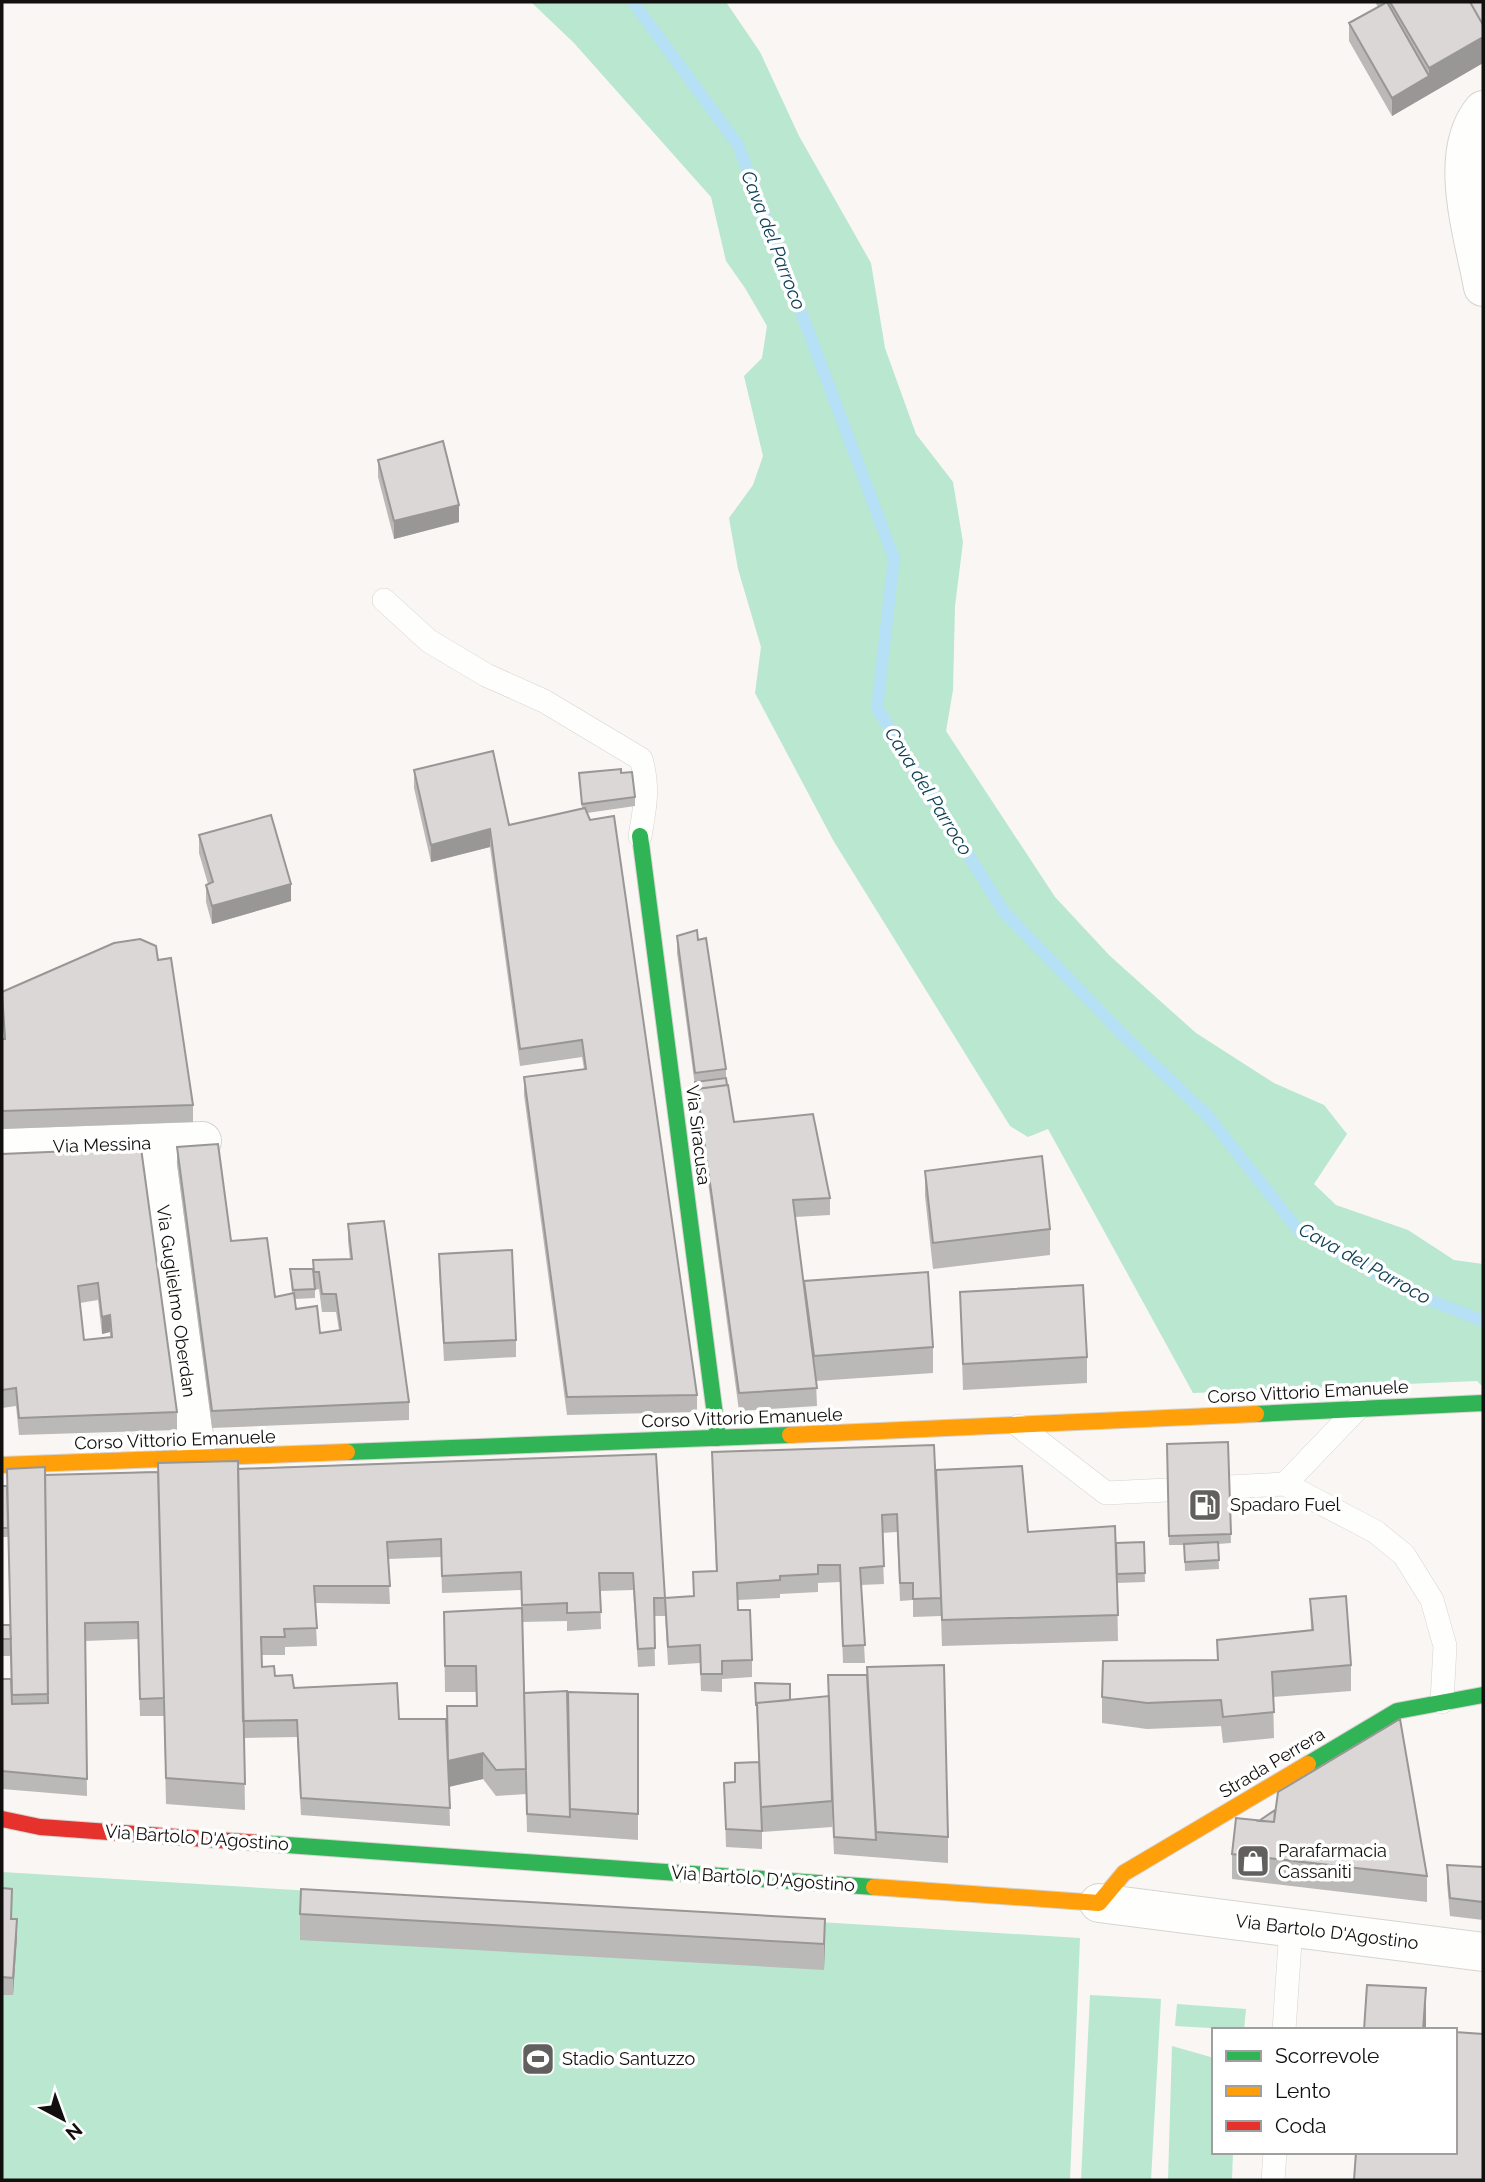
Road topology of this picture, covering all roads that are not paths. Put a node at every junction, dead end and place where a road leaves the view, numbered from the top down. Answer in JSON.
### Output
{"nodes":[{"id":1,"x":1483,"y":110,"type":"edge"},
{"id":2,"x":1483,"y":287,"type":"edge"},
{"id":3,"x":384,"y":600,"type":"dead end"},
{"id":4,"x":640,"y":836,"type":"joint"},
{"id":5,"x":202,"y":1141,"type":"dead end"},
{"id":6,"x":155,"y":1143,"type":"junction"},
{"id":7,"x":2,"y":1148,"type":"edge"},
{"id":8,"x":1483,"y":1403,"type":"edge"},
{"id":9,"x":1358,"y":1408,"type":"junction"},
{"id":10,"x":1019,"y":1426,"type":"junction"},
{"id":11,"x":718,"y":1438,"type":"junction"},
{"id":12,"x":197,"y":1458,"type":"junction"},
{"id":13,"x":2,"y":1465,"type":"edge"},
{"id":14,"x":1285,"y":1485,"type":"junction"},
{"id":15,"x":1483,"y":1695,"type":"edge"},
{"id":16,"x":1442,"y":1702,"type":"junction"},
{"id":17,"x":2,"y":1819,"type":"edge"},
{"id":18,"x":40,"y":1827,"type":"junction"},
{"id":19,"x":2,"y":1833,"type":"edge"},
{"id":20,"x":1100,"y":1903,"type":"junction"},
{"id":21,"x":1291,"y":1928,"type":"junction"},
{"id":22,"x":1483,"y":1952,"type":"edge"},
{"id":23,"x":1284,"y":2028,"type":"edge"},
{"id":24,"x":1275,"y":2154,"type":"edge"},
{"id":25,"x":1273,"y":2180,"type":"edge"}],
"edges":[{"from":1,"to":2,"type":"street"},
{"from":3,"to":4,"type":"lane"},
{"from":4,"to":11,"type":"main road","name":"Via Siracusa"},
{"from":5,"to":6,"type":"street","name":"Via Messina"},
{"from":6,"to":7,"type":"street","name":"Via Messina"},
{"from":6,"to":12,"type":"street","name":"Via Guglielmo Oberdan"},
{"from":8,"to":9,"type":"main road","name":"Corso Vittorio Emanuele"},
{"from":9,"to":10,"type":"main road","name":"Corso Vittorio Emanuele"},
{"from":9,"to":14,"type":"lane"},
{"from":10,"to":11,"type":"main road","name":"Corso Vittorio Emanuele"},
{"from":10,"to":14,"type":"lane"},
{"from":11,"to":12,"type":"main road","name":"Corso Vittorio Emanuele"},
{"from":12,"to":13,"type":"main road","name":"Corso Vittorio Emanuele"},
{"from":14,"to":16,"type":"lane"},
{"from":15,"to":16,"type":"main road","name":"Strada Perrera"},
{"from":16,"to":20,"type":"main road","name":"Strada Perrera"},
{"from":17,"to":18,"type":"main road"},
{"from":18,"to":19,"type":"main road"},
{"from":18,"to":20,"type":"main road","name":"Via Bartolo D'Agostino"},
{"from":20,"to":21,"type":"street","name":"Via Bartolo D'Agostino"},
{"from":21,"to":22,"type":"street","name":"Via Bartolo D'Agostino"},
{"from":21,"to":23,"type":"lane"},
{"from":24,"to":25,"type":"lane"}]}
